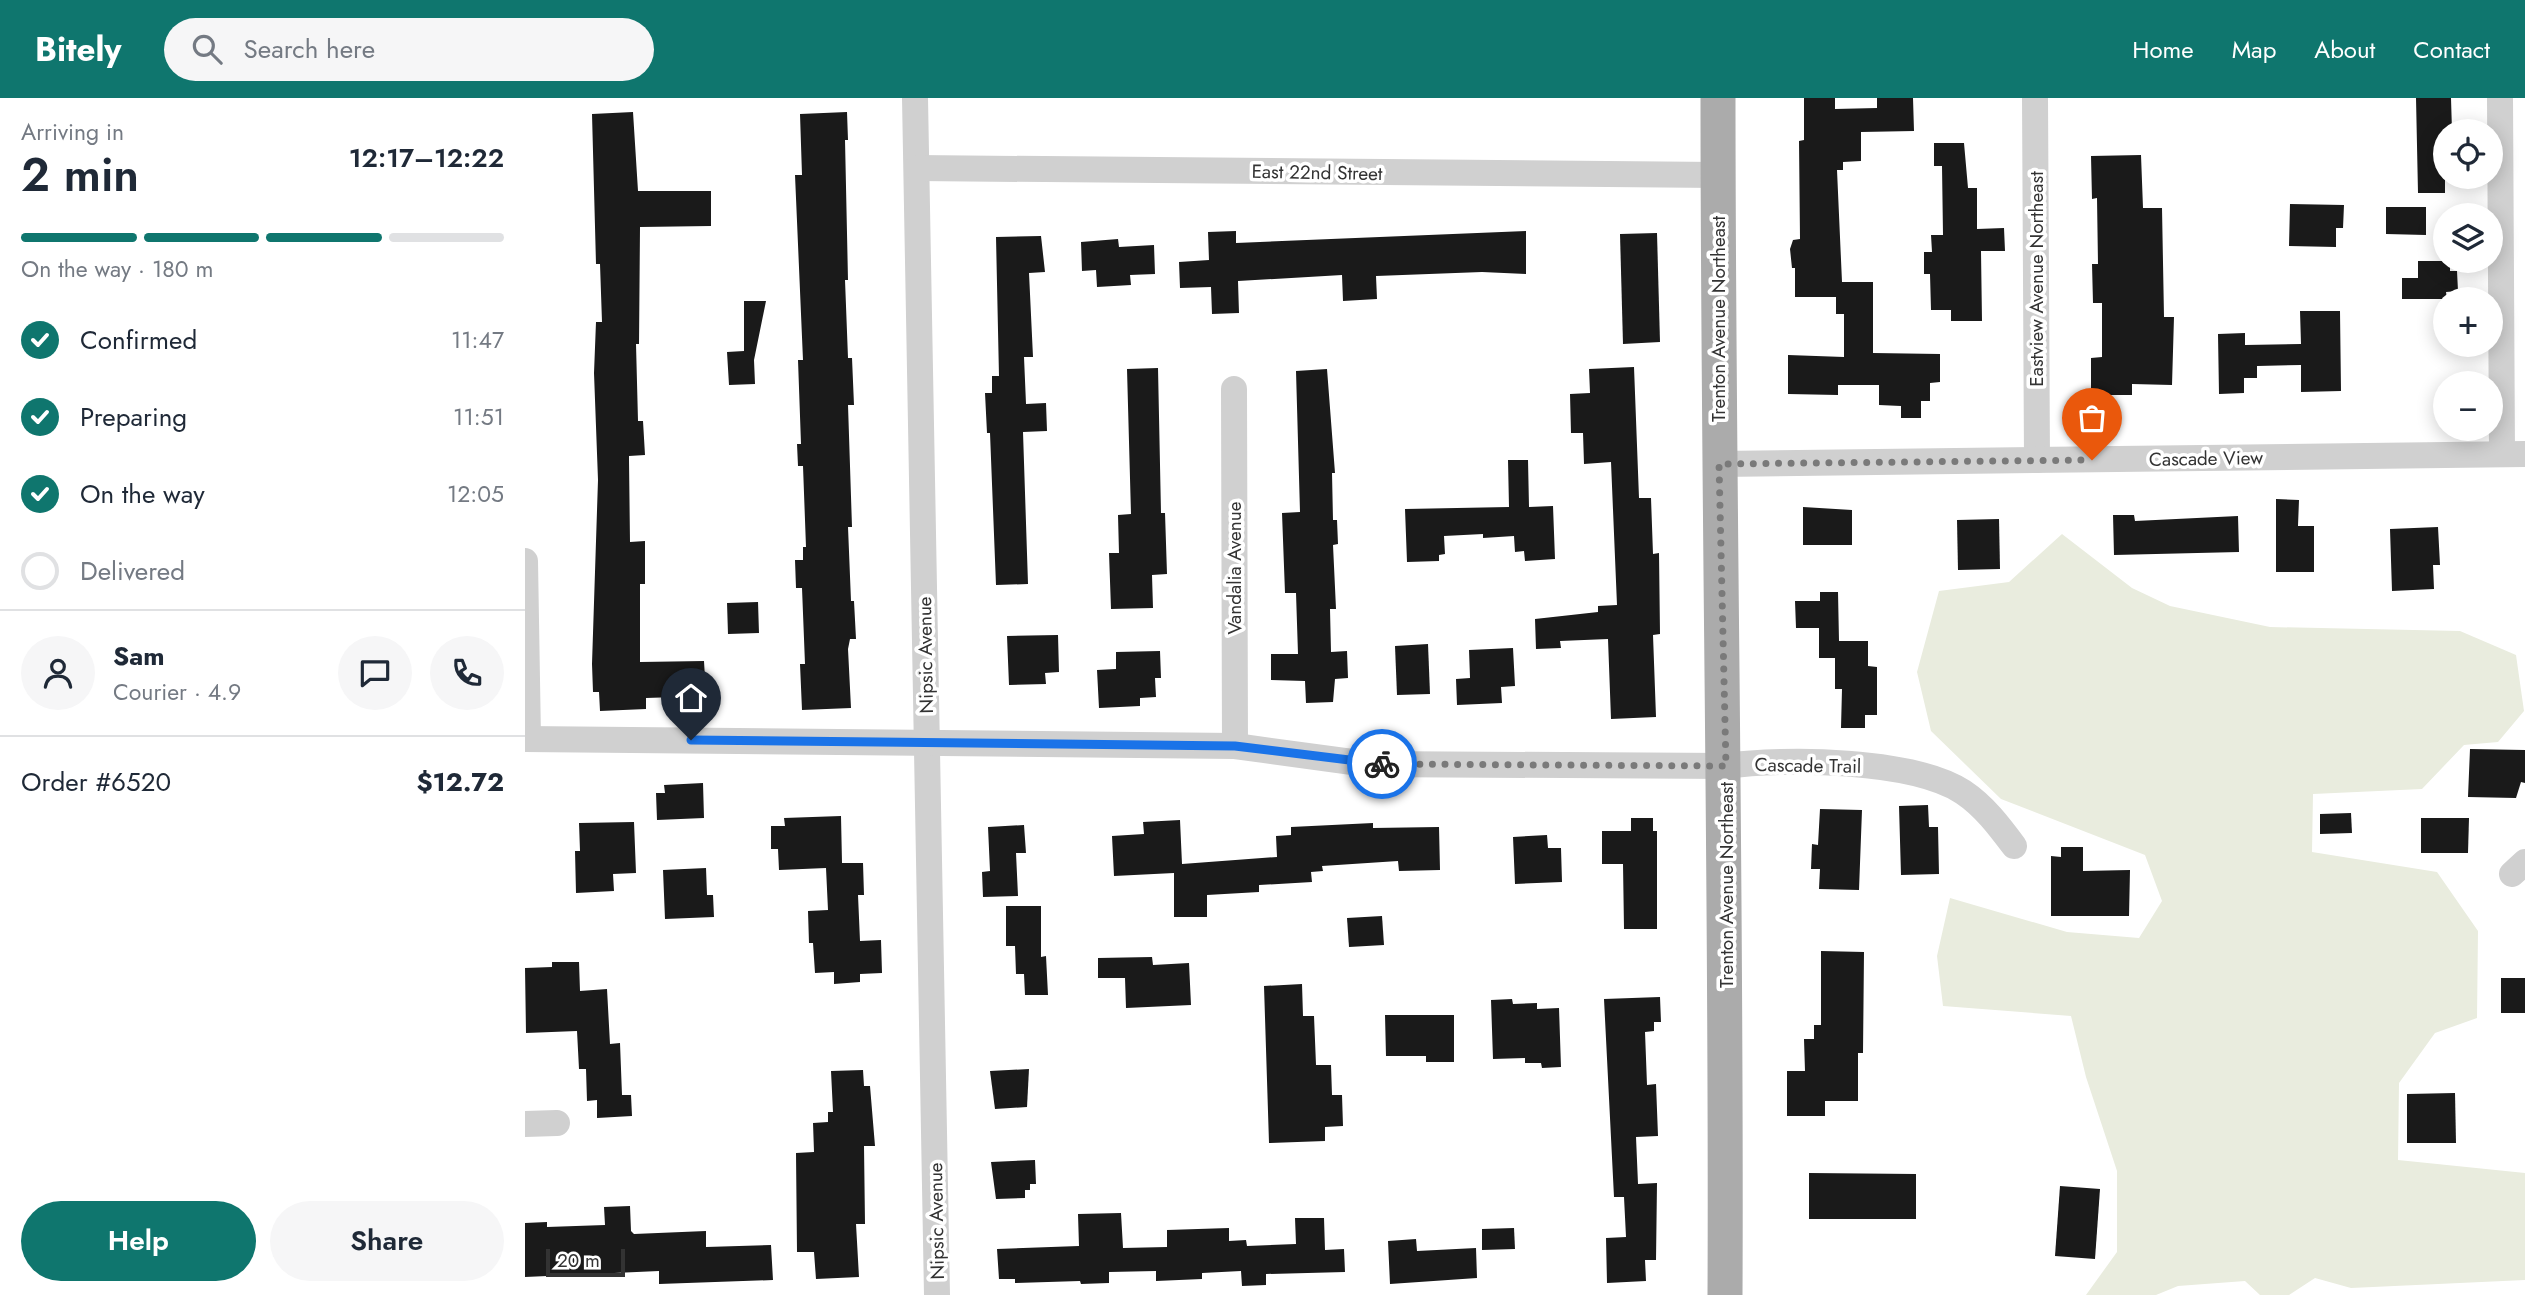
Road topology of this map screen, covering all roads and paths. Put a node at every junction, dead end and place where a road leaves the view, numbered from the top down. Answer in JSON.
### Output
{"nodes":[{"id":1,"x":915,"y":98,"type":"edge"},
{"id":2,"x":1718,"y":98,"type":"edge"},
{"id":3,"x":2035,"y":98,"type":"edge"},
{"id":4,"x":2500,"y":98,"type":"edge"},
{"id":5,"x":917,"y":168,"type":"junction"},
{"id":6,"x":1718,"y":176,"type":"junction"},
{"id":7,"x":1234,"y":389,"type":"dead end"},
{"id":8,"x":2514,"y":454,"type":"edge"},
{"id":9,"x":2037,"y":460,"type":"junction"},
{"id":10,"x":1719,"y":464,"type":"junction"},
{"id":11,"x":525,"y":561,"type":"edge"},
{"id":12,"x":526,"y":739,"type":"edge"},
{"id":13,"x":927,"y":742,"type":"junction"},
{"id":14,"x":1235,"y":746,"type":"junction"},
{"id":15,"x":1726,"y":766,"type":"junction"},
{"id":16,"x":2014,"y":846,"type":"dead end"},
{"id":17,"x":557,"y":1123,"type":"dead end"},
{"id":18,"x":525,"y":1124,"type":"edge"},
{"id":19,"x":937,"y":1295,"type":"edge"},
{"id":20,"x":1725,"y":1295,"type":"edge"}],
"edges":[{"from":1,"to":5,"type":"street","name":"Nipsic Avenue"},
{"from":2,"to":6,"type":"main road","name":"Trenton Avenue Northeast"},
{"from":3,"to":9,"type":"street","name":"Eastview Avenue Northeast"},
{"from":4,"to":8,"type":"street"},
{"from":5,"to":6,"type":"street","name":"East 22nd Street"},
{"from":5,"to":13,"type":"street","name":"Nipsic Avenue"},
{"from":6,"to":10,"type":"main road","name":"Trenton Avenue Northeast"},
{"from":7,"to":14,"type":"street","name":"Vandalia Avenue"},
{"from":8,"to":9,"type":"street","name":"Cascade View"},
{"from":9,"to":10,"type":"street","name":"Cascade View"},
{"from":10,"to":15,"type":"main road","name":"Trenton Avenue Northeast"},
{"from":11,"to":12,"type":"street"},
{"from":12,"to":13,"type":"street","name":"Cascade Trail"},
{"from":13,"to":14,"type":"street","name":"Cascade Trail"},
{"from":13,"to":19,"type":"street","name":"Nipsic Avenue"},
{"from":14,"to":15,"type":"street","name":"Cascade Trail"},
{"from":15,"to":16,"type":"street","name":"Cascade Trail"},
{"from":15,"to":20,"type":"main road","name":"Trenton Avenue Northeast"},
{"from":17,"to":18,"type":"street"}]}
